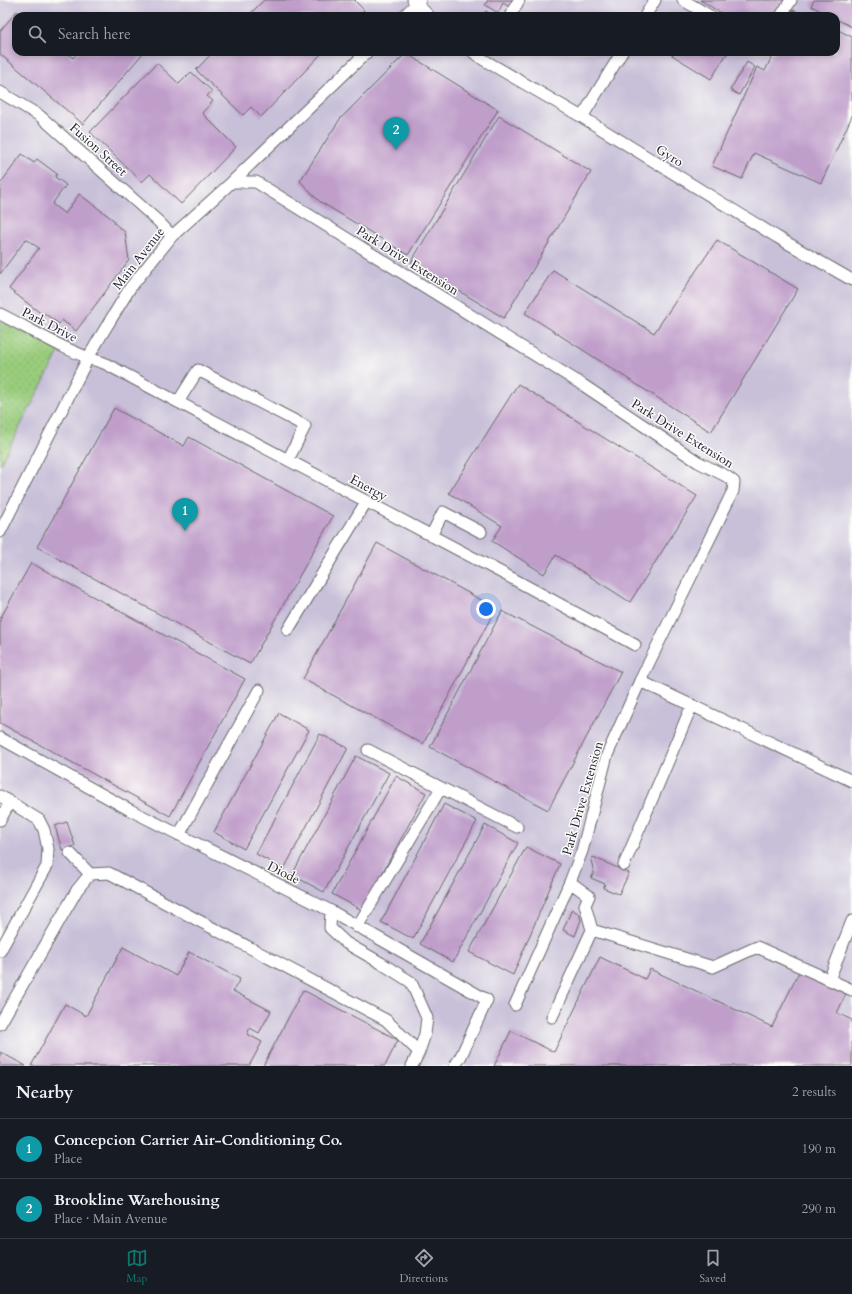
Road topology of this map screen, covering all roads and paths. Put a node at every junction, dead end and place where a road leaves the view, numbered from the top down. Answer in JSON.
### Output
{"nodes":[{"id":1,"x":519,"y":0,"type":"edge"},
{"id":2,"x":655,"y":0,"type":"edge"},
{"id":3,"x":683,"y":0,"type":"edge"},
{"id":4,"x":791,"y":0,"type":"edge"},
{"id":5,"x":417,"y":1,"type":"edge"},
{"id":6,"x":407,"y":12,"type":"edge"},
{"id":7,"x":426,"y":12,"type":"edge"},
{"id":8,"x":512,"y":12,"type":"edge"},
{"id":9,"x":648,"y":12,"type":"edge"},
{"id":10,"x":703,"y":12,"type":"edge"},
{"id":11,"x":784,"y":12,"type":"edge"},
{"id":12,"x":363,"y":56,"type":"edge"},
{"id":13,"x":486,"y":56,"type":"edge"},
{"id":14,"x":620,"y":56,"type":"edge"},
{"id":15,"x":0,"y":92,"type":"edge"},
{"id":16,"x":582,"y":117,"type":"junction"},
{"id":17,"x":232,"y":182,"type":"junction"},
{"id":18,"x":172,"y":236,"type":"junction"},
{"id":19,"x":852,"y":280,"type":"edge"},
{"id":20,"x":0,"y":314,"type":"edge"},
{"id":21,"x":88,"y":358,"type":"junction"},
{"id":22,"x":178,"y":402,"type":"junction"},
{"id":23,"x":288,"y":460,"type":"junction"},
{"id":24,"x":366,"y":502,"type":"junction"},
{"id":25,"x":0,"y":532,"type":"edge"},
{"id":26,"x":481,"y":532,"type":"dead end"},
{"id":27,"x":431,"y":536,"type":"junction"},
{"id":28,"x":288,"y":630,"type":"dead end"},
{"id":29,"x":635,"y":645,"type":"dead end"},
{"id":30,"x":640,"y":681,"type":"junction"},
{"id":31,"x":259,"y":690,"type":"dead end"},
{"id":32,"x":692,"y":705,"type":"junction"},
{"id":33,"x":0,"y":738,"type":"edge"},
{"id":34,"x":368,"y":750,"type":"dead end"},
{"id":35,"x":852,"y":781,"type":"edge"},
{"id":36,"x":441,"y":788,"type":"junction"},
{"id":37,"x":0,"y":796,"type":"edge"},
{"id":38,"x":10,"y":802,"type":"junction"},
{"id":39,"x":0,"y":820,"type":"edge"},
{"id":40,"x":517,"y":827,"type":"dead end"},
{"id":41,"x":179,"y":835,"type":"junction"},
{"id":42,"x":70,"y":853,"type":"dead end"},
{"id":43,"x":624,"y":865,"type":"dead end"},
{"id":44,"x":90,"y":874,"type":"junction"},
{"id":45,"x":570,"y":882,"type":"junction"},
{"id":46,"x":331,"y":911,"type":"junction"},
{"id":47,"x":852,"y":921,"type":"edge"},
{"id":48,"x":357,"y":926,"type":"junction"},
{"id":49,"x":592,"y":930,"type":"junction"},
{"id":50,"x":849,"y":939,"type":"edge"},
{"id":51,"x":0,"y":951,"type":"edge"},
{"id":52,"x":829,"y":980,"type":"junction"},
{"id":53,"x":852,"y":990,"type":"edge"},
{"id":54,"x":515,"y":1005,"type":"dead end"},
{"id":55,"x":552,"y":1017,"type":"dead end"},
{"id":56,"x":0,"y":1024,"type":"edge"},
{"id":57,"x":419,"y":1052,"type":"junction"},
{"id":58,"x":412,"y":1066,"type":"edge"},
{"id":59,"x":455,"y":1066,"type":"edge"}],
"edges":[{"from":1,"to":8,"type":"street"},
{"from":2,"to":9,"type":"street"},
{"from":3,"to":10,"type":"street"},
{"from":4,"to":11,"type":"street"},
{"from":5,"to":6,"type":"street"},
{"from":5,"to":7,"type":"street"},
{"from":12,"to":17,"type":"street","name":"Main Avenue"},
{"from":13,"to":16,"type":"street","name":"Gyro"},
{"from":14,"to":16,"type":"street"},
{"from":15,"to":18,"type":"street","name":"Fusion Street"},
{"from":16,"to":19,"type":"street","name":"Gyro"},
{"from":17,"to":18,"type":"street","name":"Main Avenue"},
{"from":17,"to":30,"type":"street","name":"Park Drive Extension"},
{"from":18,"to":21,"type":"street","name":"Main Avenue"},
{"from":20,"to":21,"type":"street","name":"Park Drive"},
{"from":21,"to":22,"type":"street","name":"Energy"},
{"from":21,"to":25,"type":"street","name":"Main Avenue"},
{"from":22,"to":23,"type":"street","name":"Energy"},
{"from":22,"to":23,"type":"street"},
{"from":23,"to":24,"type":"street","name":"Energy"},
{"from":24,"to":27,"type":"street","name":"Energy"},
{"from":24,"to":28,"type":"street"},
{"from":26,"to":27,"type":"street"},
{"from":27,"to":29,"type":"street","name":"Energy"},
{"from":30,"to":32,"type":"street"},
{"from":30,"to":45,"type":"street","name":"Park Drive Extension"},
{"from":31,"to":41,"type":"street"},
{"from":32,"to":35,"type":"street"},
{"from":32,"to":43,"type":"street"},
{"from":33,"to":41,"type":"street","name":"Diode"},
{"from":34,"to":36,"type":"street"},
{"from":36,"to":40,"type":"street"},
{"from":36,"to":48,"type":"street"},
{"from":37,"to":38,"type":"street"},
{"from":38,"to":39,"type":"street"},
{"from":38,"to":51,"type":"street"},
{"from":41,"to":46,"type":"street","name":"Diode"},
{"from":42,"to":44,"type":"street"},
{"from":44,"to":56,"type":"street"},
{"from":44,"to":57,"type":"street"},
{"from":45,"to":49,"type":"street"},
{"from":45,"to":54,"type":"street","name":"Park Drive Extension"},
{"from":46,"to":48,"type":"street","name":"Diode"},
{"from":46,"to":57,"type":"street"},
{"from":47,"to":50,"type":"street"},
{"from":48,"to":59,"type":"street","name":"Diode"},
{"from":49,"to":52,"type":"street"},
{"from":49,"to":55,"type":"street"},
{"from":50,"to":52,"type":"street"},
{"from":52,"to":53,"type":"street"},
{"from":57,"to":58,"type":"street"}]}
